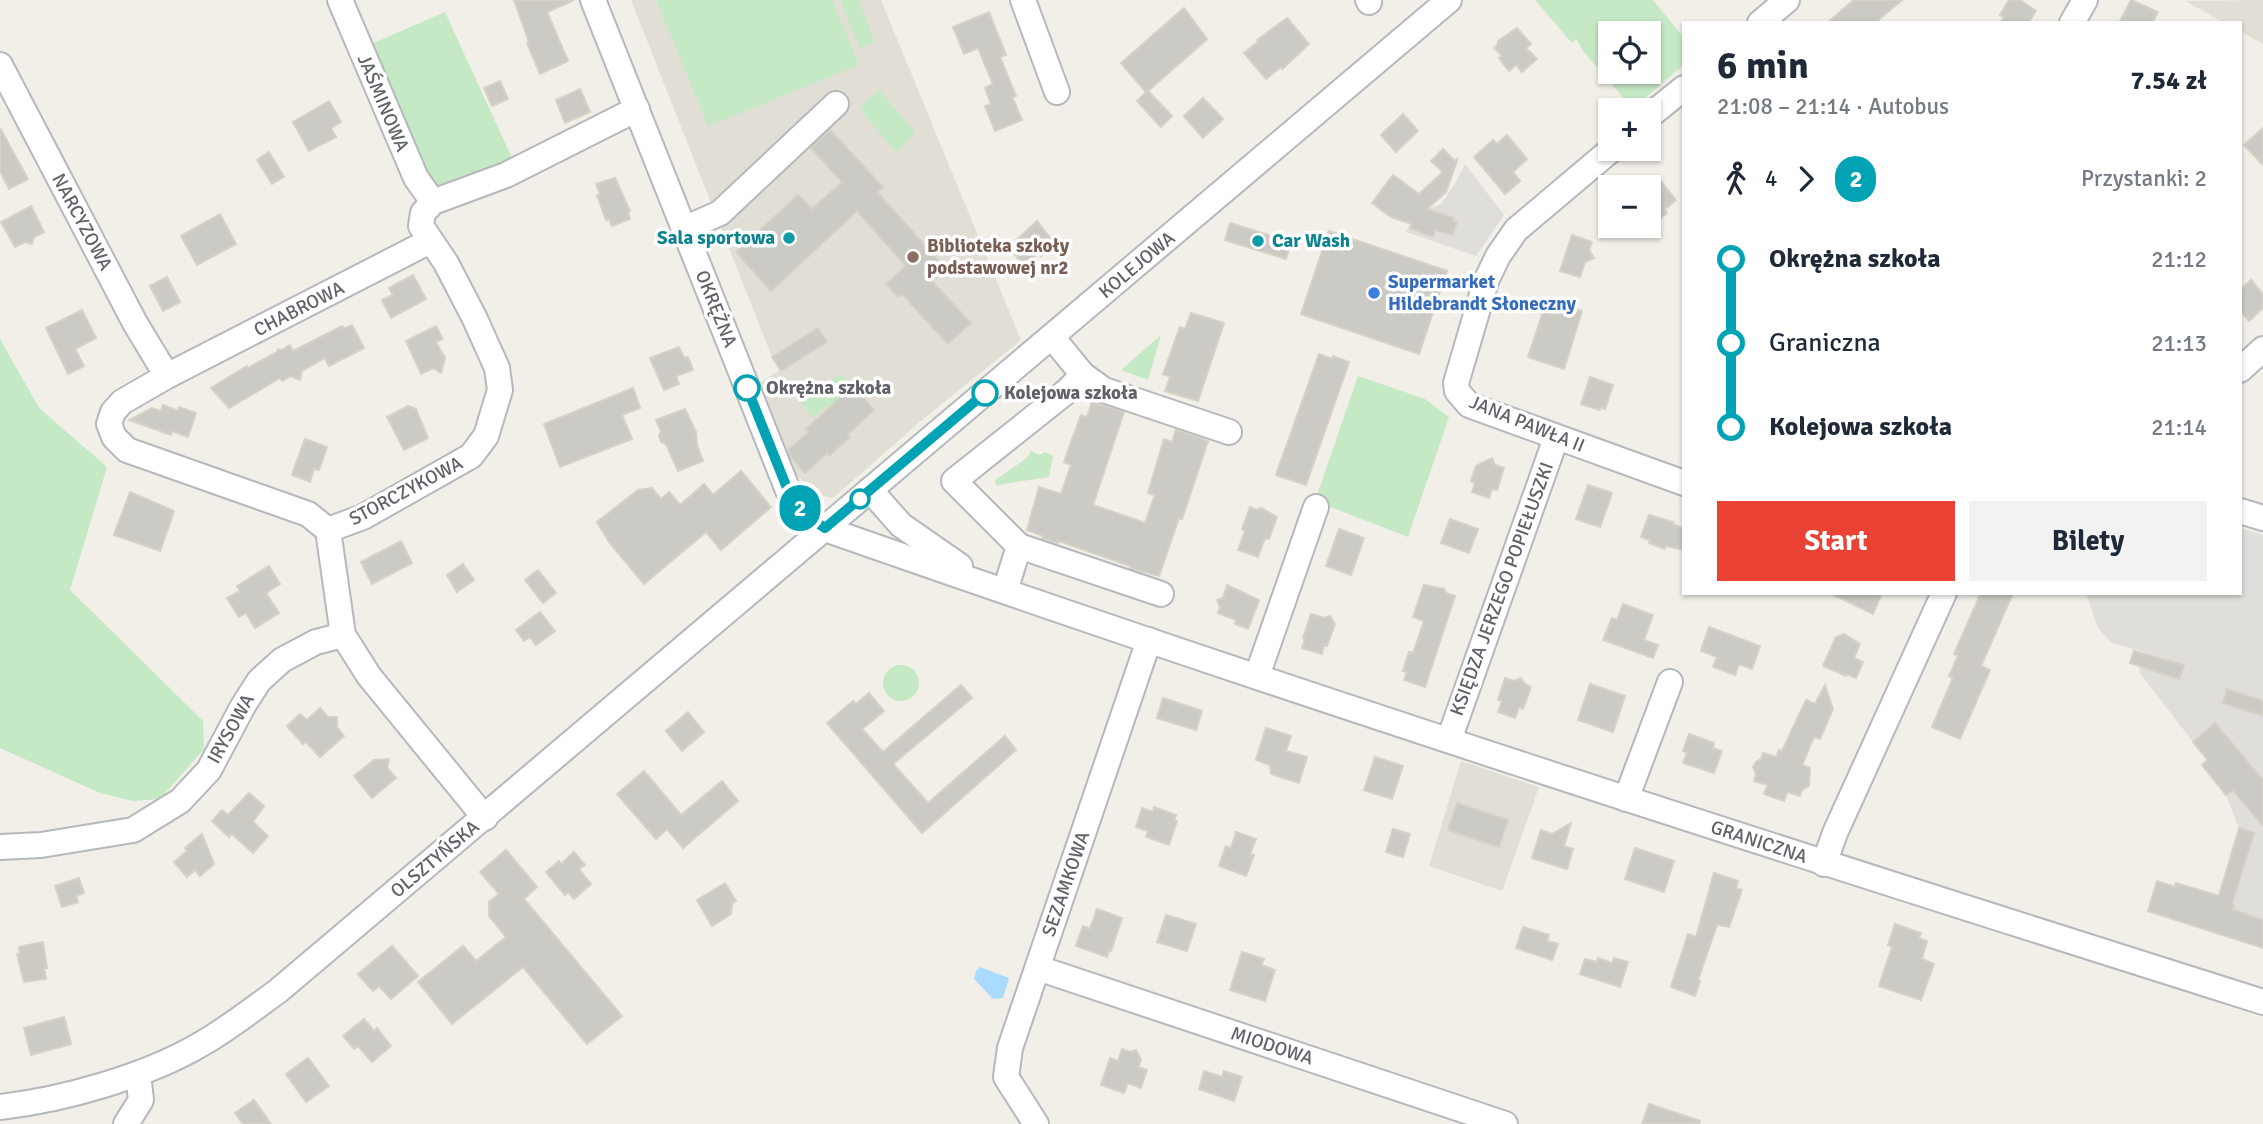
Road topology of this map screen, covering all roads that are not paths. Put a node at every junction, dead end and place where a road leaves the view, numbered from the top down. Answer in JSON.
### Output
{"nodes":[{"id":1,"x":340,"y":0,"type":"edge"},
{"id":2,"x":593,"y":0,"type":"edge"},
{"id":3,"x":1023,"y":0,"type":"edge"},
{"id":4,"x":1448,"y":0,"type":"edge"},
{"id":5,"x":1787,"y":0,"type":"edge"},
{"id":6,"x":2085,"y":0,"type":"edge"},
{"id":7,"x":1762,"y":21,"type":"edge"},
{"id":8,"x":2073,"y":21,"type":"edge"},
{"id":9,"x":0,"y":65,"type":"edge"},
{"id":10,"x":1682,"y":90,"type":"edge"},
{"id":11,"x":1056,"y":92,"type":"dead end"},
{"id":12,"x":836,"y":104,"type":"dead end"},
{"id":13,"x":1661,"y":107,"type":"edge"},
{"id":14,"x":637,"y":109,"type":"junction"},
{"id":15,"x":1598,"y":161,"type":"edge"},
{"id":16,"x":433,"y":202,"type":"junction"},
{"id":17,"x":684,"y":229,"type":"junction"},
{"id":18,"x":430,"y":241,"type":"junction"},
{"id":19,"x":1052,"y":337,"type":"junction"},
{"id":20,"x":2263,"y":349,"type":"edge"},
{"id":21,"x":2242,"y":368,"type":"edge"},
{"id":22,"x":1083,"y":375,"type":"junction"},
{"id":23,"x":167,"y":376,"type":"junction"},
{"id":24,"x":1228,"y":432,"type":"dead end"},
{"id":25,"x":1556,"y":438,"type":"junction"},
{"id":26,"x":1682,"y":482,"type":"edge"},
{"id":27,"x":870,"y":490,"type":"junction"},
{"id":28,"x":1316,"y":507,"type":"dead end"},
{"id":29,"x":2242,"y":512,"type":"edge"},
{"id":30,"x":2263,"y":517,"type":"edge"},
{"id":31,"x":825,"y":528,"type":"junction"},
{"id":32,"x":328,"y":530,"type":"junction"},
{"id":33,"x":1019,"y":546,"type":"junction"},
{"id":34,"x":999,"y":589,"type":"junction"},
{"id":35,"x":1161,"y":594,"type":"dead end"},
{"id":36,"x":1943,"y":595,"type":"edge"},
{"id":37,"x":343,"y":635,"type":"junction"},
{"id":38,"x":1149,"y":640,"type":"junction"},
{"id":39,"x":1257,"y":676,"type":"junction"},
{"id":40,"x":1670,"y":682,"type":"dead end"},
{"id":41,"x":1449,"y":740,"type":"junction"},
{"id":42,"x":1626,"y":799,"type":"junction"},
{"id":43,"x":485,"y":818,"type":"junction"},
{"id":44,"x":0,"y":847,"type":"edge"},
{"id":45,"x":1824,"y":864,"type":"junction"},
{"id":46,"x":1038,"y":968,"type":"junction"},
{"id":47,"x":2263,"y":1002,"type":"edge"},
{"id":48,"x":138,"y":1074,"type":"junction"},
{"id":49,"x":0,"y":1107,"type":"edge"},
{"id":50,"x":126,"y":1124,"type":"edge"},
{"id":51,"x":1035,"y":1124,"type":"edge"},
{"id":52,"x":1505,"y":1124,"type":"edge"}],
"edges":[{"from":1,"to":16,"type":"street","name":"JAŚMINOWA"},
{"from":2,"to":14,"type":"street","name":"OKRĘŻNA"},
{"from":3,"to":11,"type":"street"},
{"from":4,"to":19,"type":"street","name":"KOLEJOWA"},
{"from":5,"to":7,"type":"street"},
{"from":6,"to":8,"type":"street"},
{"from":9,"to":23,"type":"street","name":"NARCYZOWA"},
{"from":10,"to":13,"type":"street"},
{"from":12,"to":17,"type":"street"},
{"from":14,"to":16,"type":"street"},
{"from":14,"to":17,"type":"street","name":"OKRĘŻNA"},
{"from":15,"to":25,"type":"street","name":"JANA PAWŁA II"},
{"from":16,"to":18,"type":"street","name":"STORCZYKOWA"},
{"from":17,"to":31,"type":"street","name":"OKRĘŻNA"},
{"from":18,"to":23,"type":"street","name":"CHABROWA"},
{"from":18,"to":32,"type":"street","name":"STORCZYKOWA"},
{"from":19,"to":22,"type":"street"},
{"from":19,"to":27,"type":"street","name":"KOLEJOWA"},
{"from":20,"to":21,"type":"street"},
{"from":22,"to":24,"type":"street"},
{"from":22,"to":33,"type":"street"},
{"from":23,"to":32,"type":"street","name":"STORCZYKOWA"},
{"from":25,"to":26,"type":"street","name":"JANA PAWŁA II"},
{"from":25,"to":41,"type":"street","name":"KSIĘDZA JERZEGO POPIEŁUSZKI"},
{"from":27,"to":31,"type":"street","name":"KOLEJOWA"},
{"from":27,"to":34,"type":"street","name":"GRANICZNA"},
{"from":28,"to":39,"type":"street"},
{"from":29,"to":30,"type":"street"},
{"from":31,"to":34,"type":"street","name":"GRANICZNA"},
{"from":31,"to":43,"type":"street","name":"OLSZTYŃSKA"},
{"from":32,"to":37,"type":"street"},
{"from":33,"to":34,"type":"street"},
{"from":33,"to":35,"type":"street"},
{"from":34,"to":38,"type":"street","name":"GRANICZNA"},
{"from":36,"to":45,"type":"street"},
{"from":37,"to":43,"type":"street"},
{"from":37,"to":44,"type":"street","name":"IRYSOWA"},
{"from":38,"to":39,"type":"street","name":"GRANICZNA"},
{"from":38,"to":46,"type":"street","name":"SEZAMKOWA"},
{"from":39,"to":41,"type":"street","name":"GRANICZNA"},
{"from":40,"to":42,"type":"street"},
{"from":41,"to":42,"type":"street","name":"GRANICZNA"},
{"from":42,"to":45,"type":"street","name":"GRANICZNA"},
{"from":43,"to":48,"type":"street","name":"OLSZTYŃSKA"},
{"from":45,"to":47,"type":"street","name":"GRANICZNA"},
{"from":46,"to":51,"type":"street","name":"SEZAMKOWA"},
{"from":46,"to":52,"type":"street","name":"MIODOWA"},
{"from":48,"to":49,"type":"street","name":"OLSZTYŃSKA"},
{"from":48,"to":50,"type":"street"}]}
